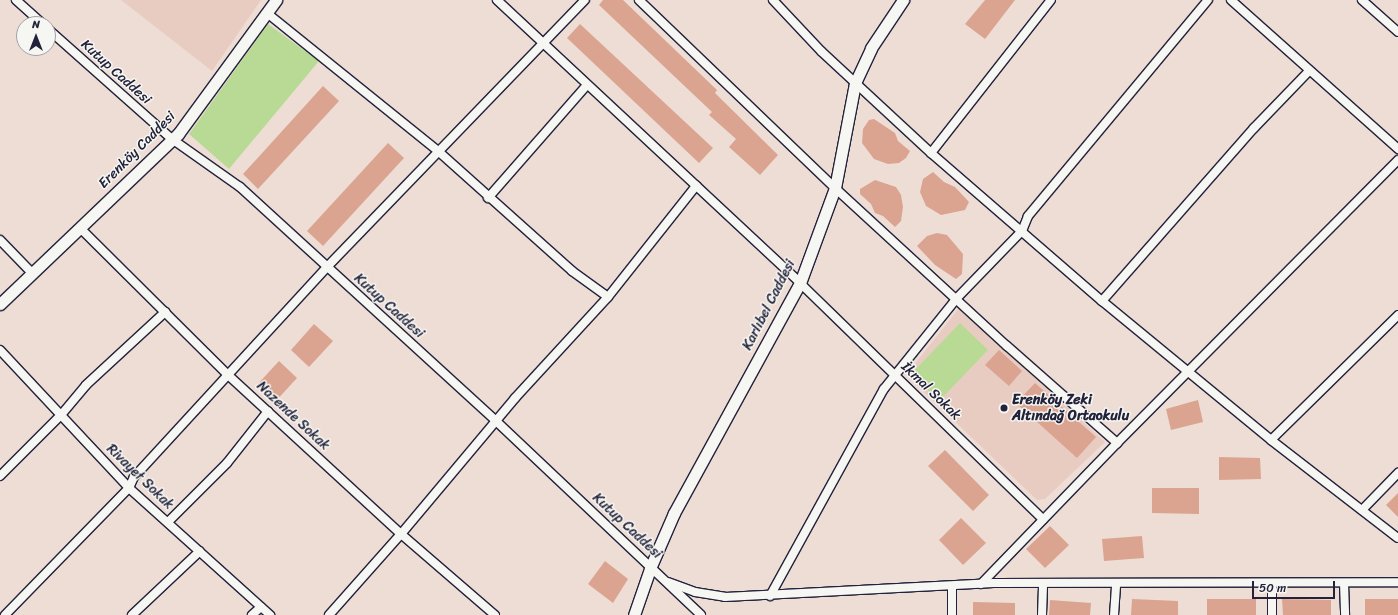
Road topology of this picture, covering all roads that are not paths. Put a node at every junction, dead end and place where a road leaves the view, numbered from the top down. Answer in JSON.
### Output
{"nodes":[{"id":1,"x":16,"y":0,"type":"edge"},
{"id":2,"x":276,"y":0,"type":"edge"},
{"id":3,"x":497,"y":0,"type":"edge"},
{"id":4,"x":585,"y":0,"type":"edge"},
{"id":5,"x":639,"y":0,"type":"edge"},
{"id":6,"x":773,"y":0,"type":"edge"},
{"id":7,"x":903,"y":0,"type":"edge"},
{"id":8,"x":1051,"y":0,"type":"edge"},
{"id":9,"x":1208,"y":0,"type":"edge"},
{"id":10,"x":1231,"y":0,"type":"edge"},
{"id":11,"x":1362,"y":0,"type":"edge"},
{"id":12,"x":267,"y":13,"type":"junction"},
{"id":13,"x":33,"y":16,"type":"edge"},
{"id":14,"x":1398,"y":32,"type":"edge"},
{"id":15,"x":56,"y":36,"type":"edge"},
{"id":16,"x":542,"y":42,"type":"junction"},
{"id":17,"x":1309,"y":71,"type":"junction"},
{"id":18,"x":855,"y":83,"type":"junction"},
{"id":19,"x":587,"y":85,"type":"junction"},
{"id":20,"x":172,"y":139,"type":"junction"},
{"id":21,"x":1398,"y":149,"type":"edge"},
{"id":22,"x":438,"y":151,"type":"junction"},
{"id":23,"x":931,"y":153,"type":"junction"},
{"id":24,"x":1398,"y":160,"type":"edge"},
{"id":25,"x":696,"y":186,"type":"junction"},
{"id":26,"x":835,"y":188,"type":"junction"},
{"id":27,"x":488,"y":198,"type":"junction"},
{"id":28,"x":80,"y":228,"type":"junction"},
{"id":29,"x":1022,"y":231,"type":"junction"},
{"id":30,"x":0,"y":240,"type":"edge"},
{"id":31,"x":327,"y":267,"type":"junction"},
{"id":32,"x":32,"y":273,"type":"junction"},
{"id":33,"x":800,"y":283,"type":"junction"},
{"id":34,"x":608,"y":297,"type":"junction"},
{"id":35,"x":956,"y":299,"type":"junction"},
{"id":36,"x":1102,"y":301,"type":"junction"},
{"id":37,"x":0,"y":304,"type":"edge"},
{"id":38,"x":164,"y":312,"type":"junction"},
{"id":39,"x":1398,"y":315,"type":"edge"},
{"id":40,"x":0,"y":350,"type":"edge"},
{"id":41,"x":1189,"y":373,"type":"junction"},
{"id":42,"x":228,"y":375,"type":"junction"},
{"id":43,"x":896,"y":376,"type":"junction"},
{"id":44,"x":268,"y":411,"type":"junction"},
{"id":45,"x":61,"y":415,"type":"junction"},
{"id":46,"x":496,"y":421,"type":"junction"},
{"id":47,"x":1271,"y":440,"type":"junction"},
{"id":48,"x":1117,"y":443,"type":"junction"},
{"id":49,"x":1398,"y":473,"type":"edge"},
{"id":50,"x":0,"y":476,"type":"edge"},
{"id":51,"x":129,"y":488,"type":"junction"},
{"id":52,"x":1362,"y":510,"type":"junction"},
{"id":53,"x":1044,"y":518,"type":"junction"},
{"id":54,"x":168,"y":522,"type":"junction"},
{"id":55,"x":401,"y":534,"type":"junction"},
{"id":56,"x":1398,"y":538,"type":"edge"},
{"id":57,"x":200,"y":551,"type":"junction"},
{"id":58,"x":651,"y":566,"type":"junction"},
{"id":59,"x":666,"y":581,"type":"junction"},
{"id":60,"x":1344,"y":582,"type":"junction"},
{"id":61,"x":1398,"y":582,"type":"edge"},
{"id":62,"x":1043,"y":583,"type":"junction"},
{"id":63,"x":1116,"y":583,"type":"junction"},
{"id":64,"x":1272,"y":583,"type":"junction"},
{"id":65,"x":981,"y":584,"type":"junction"},
{"id":66,"x":952,"y":586,"type":"junction"},
{"id":67,"x":770,"y":596,"type":"junction"},
{"id":68,"x":261,"y":607,"type":"junction"},
{"id":69,"x":0,"y":611,"type":"edge"},
{"id":70,"x":4,"y":615,"type":"edge"},
{"id":71,"x":132,"y":615,"type":"edge"},
{"id":72,"x":252,"y":615,"type":"edge"},
{"id":73,"x":270,"y":615,"type":"edge"},
{"id":74,"x":329,"y":615,"type":"edge"},
{"id":75,"x":495,"y":615,"type":"edge"},
{"id":76,"x":634,"y":615,"type":"edge"},
{"id":77,"x":701,"y":615,"type":"edge"},
{"id":78,"x":952,"y":615,"type":"edge"},
{"id":79,"x":1042,"y":615,"type":"edge"},
{"id":80,"x":1114,"y":615,"type":"edge"},
{"id":81,"x":1272,"y":615,"type":"edge"},
{"id":82,"x":1345,"y":615,"type":"edge"}],
"edges":[{"from":1,"to":13,"type":"street"},
{"from":2,"to":12,"type":"street","name":"Erenköy Caddesi"},
{"from":3,"to":16,"type":"street","name":"İkmal Sokak"},
{"from":4,"to":16,"type":"street"},
{"from":5,"to":26,"type":"street"},
{"from":6,"to":18,"type":"street"},
{"from":7,"to":18,"type":"street","name":"Karlıbel Caddesi"},
{"from":8,"to":23,"type":"street"},
{"from":9,"to":29,"type":"street"},
{"from":10,"to":17,"type":"street"},
{"from":11,"to":14,"type":"street"},
{"from":12,"to":20,"type":"street","name":"Erenköy Caddesi"},
{"from":12,"to":22,"type":"street"},
{"from":15,"to":20,"type":"street","name":"Kutup Caddesi"},
{"from":16,"to":19,"type":"street","name":"İkmal Sokak"},
{"from":16,"to":22,"type":"street"},
{"from":17,"to":21,"type":"street"},
{"from":17,"to":36,"type":"street"},
{"from":18,"to":23,"type":"street"},
{"from":18,"to":26,"type":"street","name":"Karlıbel Caddesi"},
{"from":19,"to":25,"type":"street","name":"İkmal Sokak"},
{"from":19,"to":27,"type":"street"},
{"from":20,"to":28,"type":"street","name":"Erenköy Caddesi"},
{"from":20,"to":31,"type":"street","name":"Kutup Caddesi"},
{"from":22,"to":27,"type":"street"},
{"from":22,"to":31,"type":"street"},
{"from":23,"to":29,"type":"street"},
{"from":24,"to":41,"type":"street"},
{"from":25,"to":33,"type":"street","name":"İkmal Sokak"},
{"from":25,"to":34,"type":"street"},
{"from":26,"to":33,"type":"street","name":"Karlıbel Caddesi"},
{"from":26,"to":35,"type":"street"},
{"from":27,"to":34,"type":"street"},
{"from":28,"to":32,"type":"street","name":"Erenköy Caddesi"},
{"from":28,"to":38,"type":"street","name":"Nazende Sokak"},
{"from":29,"to":35,"type":"street"},
{"from":29,"to":36,"type":"street"},
{"from":30,"to":32,"type":"street"},
{"from":31,"to":42,"type":"street"},
{"from":31,"to":46,"type":"street","name":"Kutup Caddesi"},
{"from":32,"to":37,"type":"street","name":"Erenköy Caddesi"},
{"from":33,"to":43,"type":"street","name":"İkmal Sokak"},
{"from":33,"to":58,"type":"street","name":"Karlıbel Caddesi"},
{"from":34,"to":46,"type":"street"},
{"from":35,"to":43,"type":"street"},
{"from":35,"to":48,"type":"street"},
{"from":36,"to":41,"type":"street"},
{"from":38,"to":42,"type":"street","name":"Nazende Sokak"},
{"from":38,"to":45,"type":"street"},
{"from":39,"to":47,"type":"street"},
{"from":40,"to":45,"type":"street","name":"Rivayet Sokak"},
{"from":41,"to":47,"type":"street"},
{"from":41,"to":48,"type":"street"},
{"from":42,"to":44,"type":"street","name":"Nazende Sokak"},
{"from":42,"to":51,"type":"street"},
{"from":43,"to":53,"type":"street","name":"İkmal Sokak"},
{"from":43,"to":67,"type":"street"},
{"from":44,"to":54,"type":"street"},
{"from":44,"to":55,"type":"street","name":"Nazende Sokak"},
{"from":45,"to":50,"type":"street"},
{"from":45,"to":51,"type":"street","name":"Rivayet Sokak"},
{"from":46,"to":55,"type":"street"},
{"from":46,"to":58,"type":"street","name":"Kutup Caddesi"},
{"from":47,"to":52,"type":"street"},
{"from":48,"to":53,"type":"street"},
{"from":49,"to":52,"type":"street"},
{"from":51,"to":54,"type":"street","name":"Rivayet Sokak"},
{"from":51,"to":70,"type":"street"},
{"from":52,"to":56,"type":"street"},
{"from":53,"to":65,"type":"street"},
{"from":54,"to":57,"type":"street","name":"Rivayet Sokak"},
{"from":55,"to":74,"type":"street"},
{"from":55,"to":75,"type":"street","name":"Nazende Sokak"},
{"from":57,"to":68,"type":"street","name":"Rivayet Sokak"},
{"from":57,"to":71,"type":"street"},
{"from":58,"to":59,"type":"street","name":"Kutup Caddesi"},
{"from":58,"to":76,"type":"street","name":"Karlıbel Caddesi"},
{"from":59,"to":67,"type":"street"},
{"from":59,"to":77,"type":"street","name":"Kutup Caddesi"},
{"from":60,"to":61,"type":"street"},
{"from":60,"to":64,"type":"street"},
{"from":60,"to":82,"type":"street"},
{"from":62,"to":63,"type":"street"},
{"from":62,"to":65,"type":"street"},
{"from":62,"to":79,"type":"street"},
{"from":63,"to":64,"type":"street"},
{"from":63,"to":80,"type":"street"},
{"from":64,"to":81,"type":"street"},
{"from":65,"to":66,"type":"street"},
{"from":66,"to":67,"type":"street"},
{"from":66,"to":78,"type":"street"},
{"from":68,"to":72,"type":"street"},
{"from":68,"to":73,"type":"street","name":"Rivayet Sokak"},
{"from":69,"to":70,"type":"street"}]}
